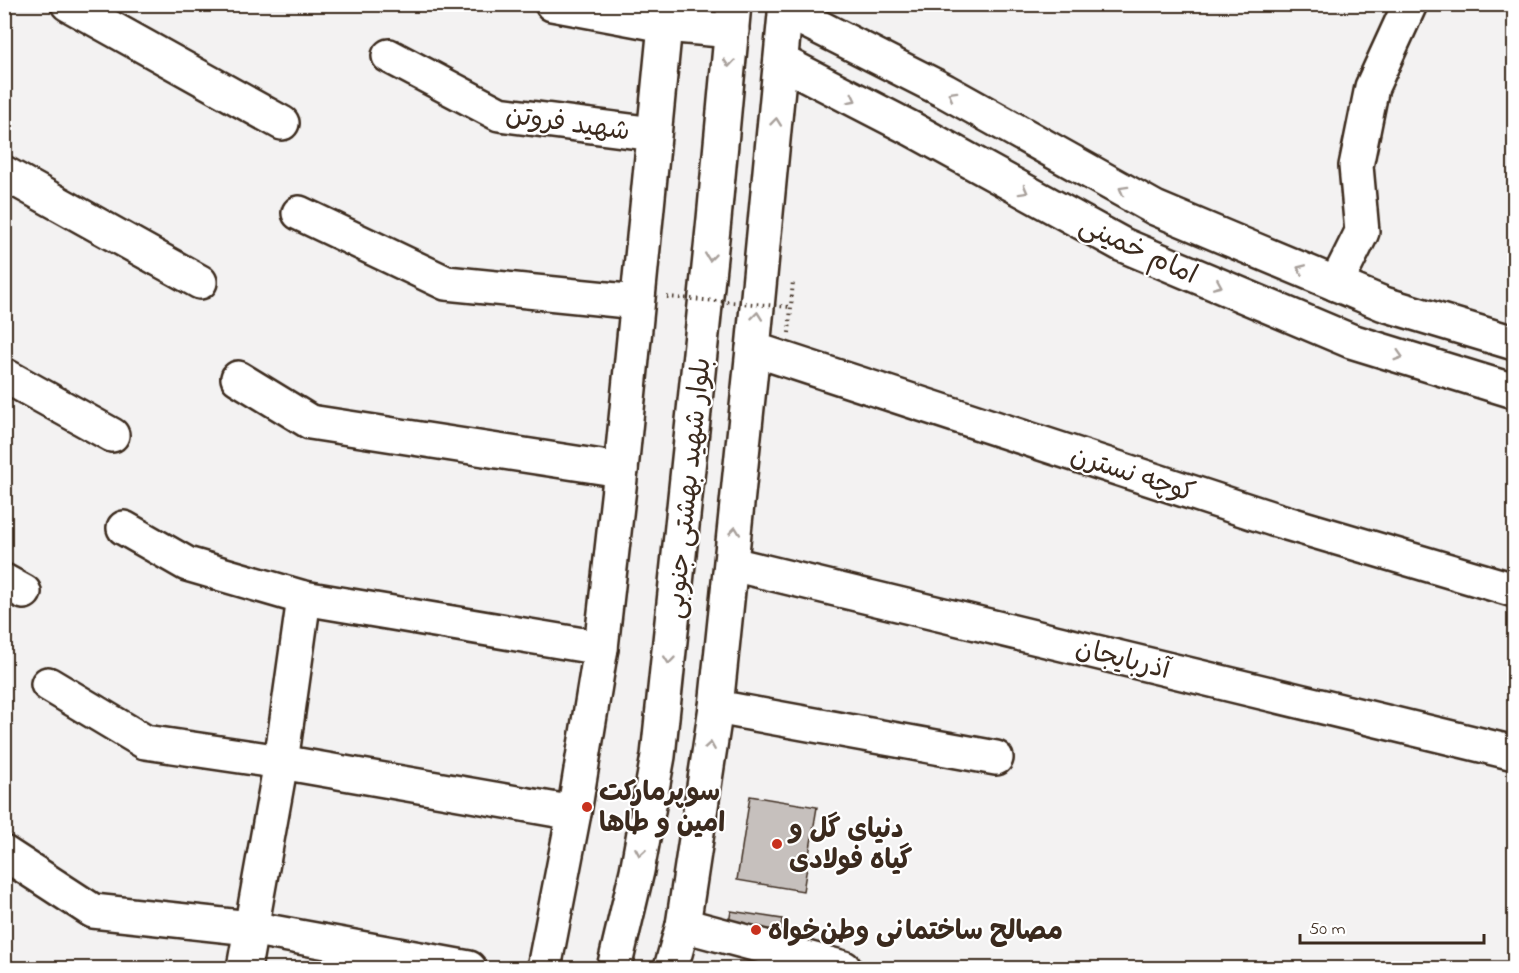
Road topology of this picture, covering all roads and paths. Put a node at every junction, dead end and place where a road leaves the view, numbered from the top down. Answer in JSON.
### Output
{"nodes":[{"id":1,"x":68,"y":4,"type":"edge"},
{"id":2,"x":552,"y":4,"type":"edge"},
{"id":3,"x":1410,"y":4,"type":"edge"},
{"id":4,"x":785,"y":7,"type":"edge"},
{"id":5,"x":733,"y":18,"type":"edge"},
{"id":6,"x":665,"y":25,"type":"junction"},
{"id":7,"x":388,"y":56,"type":"dead end"},
{"id":8,"x":782,"y":62,"type":"junction"},
{"id":9,"x":282,"y":123,"type":"dead end"},
{"id":10,"x":654,"y":134,"type":"junction"},
{"id":11,"x":4,"y":173,"type":"edge"},
{"id":12,"x":299,"y":213,"type":"dead end"},
{"id":13,"x":200,"y":282,"type":"dead end"},
{"id":14,"x":1336,"y":284,"type":"junction"},
{"id":15,"x":652,"y":299,"type":"junction"},
{"id":16,"x":1515,"y":343,"type":"edge"},
{"id":17,"x":753,"y":349,"type":"junction"},
{"id":18,"x":786,"y":360,"type":"junction"},
{"id":19,"x":4,"y":375,"type":"edge"},
{"id":20,"x":238,"y":378,"type":"dead end"},
{"id":21,"x":1515,"y":391,"type":"edge"},
{"id":22,"x":112,"y":435,"type":"dead end"},
{"id":23,"x":621,"y":470,"type":"junction"},
{"id":24,"x":687,"y":484,"type":"junction"},
{"id":25,"x":739,"y":492,"type":"junction"},
{"id":26,"x":124,"y":528,"type":"dead end"},
{"id":27,"x":732,"y":564,"type":"junction"},
{"id":28,"x":1515,"y":590,"type":"edge"},
{"id":29,"x":304,"y":598,"type":"junction"},
{"id":30,"x":601,"y":648,"type":"junction"},
{"id":31,"x":48,"y":684,"type":"dead end"},
{"id":32,"x":716,"y":708,"type":"junction"},
{"id":33,"x":1515,"y":753,"type":"edge"},
{"id":34,"x":996,"y":758,"type":"dead end"},
{"id":35,"x":281,"y":762,"type":"junction"},
{"id":36,"x":574,"y":813,"type":"junction"},
{"id":37,"x":4,"y":854,"type":"edge"},
{"id":38,"x":683,"y":925,"type":"junction"},
{"id":39,"x":250,"y":928,"type":"junction"},
{"id":40,"x":243,"y":969,"type":"edge"},
{"id":41,"x":469,"y":969,"type":"edge"},
{"id":42,"x":544,"y":969,"type":"edge"},
{"id":43,"x":614,"y":969,"type":"edge"},
{"id":44,"x":670,"y":969,"type":"edge"},
{"id":45,"x":844,"y":969,"type":"edge"}],
"edges":[{"from":1,"to":9,"type":"street"},
{"from":2,"to":6,"type":"street"},
{"from":3,"to":14,"type":"street"},
{"from":4,"to":8,"type":"street","name":"بلوار شهید بهشتی جنوبی"},
{"from":14,"to":4,"type":"street","name":"امام خمینی","one_way":true},
{"from":5,"to":6,"type":"street"},
{"from":5,"to":24,"type":"street","name":"بلوار شهید بهشتی جنوبی","one_way":true},
{"from":6,"to":10,"type":"street"},
{"from":7,"to":10,"type":"street","name":"شهید فروتن"},
{"from":17,"to":8,"type":"street","name":"بلوار شهید بهشتی جنوبی","one_way":true},
{"from":8,"to":21,"type":"street","name":"امام خمینی","one_way":true},
{"from":10,"to":15,"type":"street"},
{"from":11,"to":13,"type":"street"},
{"from":12,"to":15,"type":"street"},
{"from":14,"to":16,"type":"street","name":"امام خمینی"},
{"from":15,"to":18,"type":"path","bridge":true},
{"from":15,"to":23,"type":"street"},
{"from":17,"to":18,"type":"street","name":"کوچه نسترن"},
{"from":17,"to":25,"type":"street","name":"بلوار شهید بهشتی جنوبی"},
{"from":18,"to":28,"type":"street","name":"کوچه نسترن"},
{"from":19,"to":22,"type":"street"},
{"from":20,"to":23,"type":"street"},
{"from":23,"to":30,"type":"street"},
{"from":24,"to":25,"type":"street"},
{"from":24,"to":43,"type":"street","name":"بلوار شهید بهشتی جنوبی","one_way":true},
{"from":27,"to":25,"type":"street","name":"بلوار شهید بهشتی جنوبی","one_way":true},
{"from":26,"to":29,"type":"street"},
{"from":27,"to":32,"type":"street","name":"بلوار شهید بهشتی جنوبی"},
{"from":27,"to":33,"type":"street","name":"آذربایجان"},
{"from":29,"to":30,"type":"street"},
{"from":29,"to":35,"type":"street"},
{"from":30,"to":36,"type":"street"},
{"from":31,"to":35,"type":"street"},
{"from":32,"to":34,"type":"street"},
{"from":38,"to":32,"type":"street","name":"بلوار شهید بهشتی جنوبی","one_way":true},
{"from":35,"to":36,"type":"street"},
{"from":35,"to":39,"type":"street"},
{"from":36,"to":42,"type":"street"},
{"from":37,"to":39,"type":"street"},
{"from":38,"to":44,"type":"street","name":"بلوار شهید بهشتی جنوبی"},
{"from":38,"to":45,"type":"street"},
{"from":39,"to":40,"type":"street"},
{"from":39,"to":41,"type":"street"}]}
